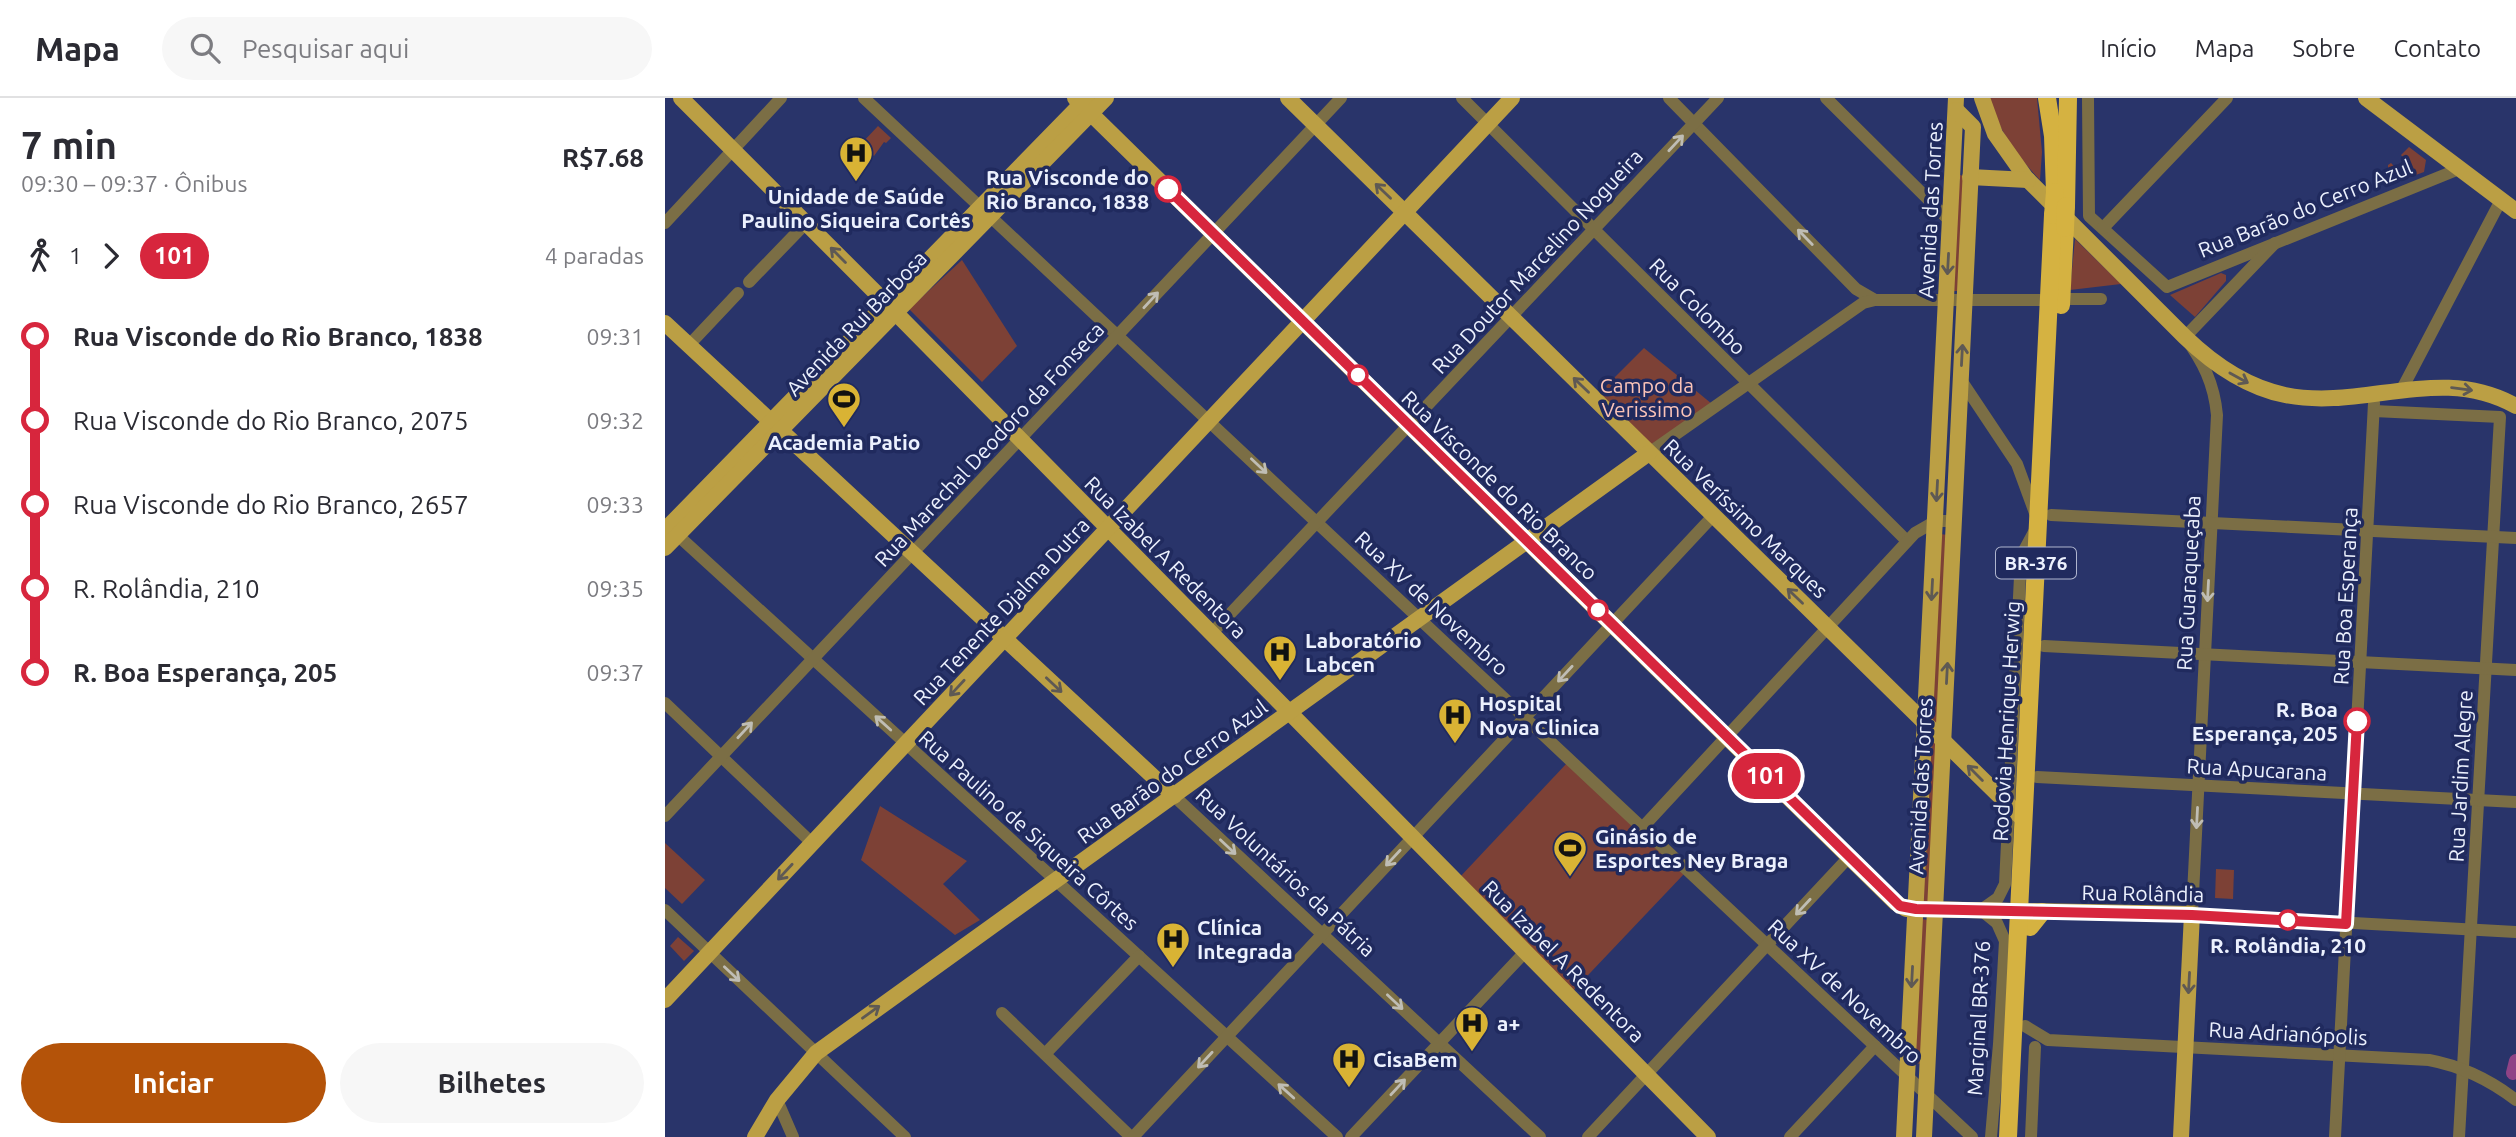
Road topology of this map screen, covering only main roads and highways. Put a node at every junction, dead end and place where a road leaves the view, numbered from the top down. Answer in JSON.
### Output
{"nodes":[{"id":1,"x":681,"y":98,"type":"edge"},
{"id":2,"x":1107,"y":98,"type":"edge"},
{"id":3,"x":1288,"y":98,"type":"edge"},
{"id":4,"x":1512,"y":98,"type":"edge"},
{"id":5,"x":1982,"y":98,"type":"edge"},
{"id":6,"x":2047,"y":98,"type":"edge"},
{"id":7,"x":2068,"y":98,"type":"edge"},
{"id":8,"x":2366,"y":98,"type":"edge"},
{"id":9,"x":1084,"y":103,"type":"edge"},
{"id":10,"x":1956,"y":104,"type":"edge"},
{"id":11,"x":1953,"y":169,"type":"junction"},
{"id":12,"x":1970,"y":174,"type":"junction"},
{"id":13,"x":2028,"y":180,"type":"junction"},
{"id":14,"x":2060,"y":211,"type":"junction"},
{"id":15,"x":2516,"y":211,"type":"edge"},
{"id":16,"x":1405,"y":212,"type":"junction"},
{"id":17,"x":891,"y":308,"type":"junction"},
{"id":18,"x":1303,"y":321,"type":"junction"},
{"id":19,"x":665,"y":323,"type":"edge"},
{"id":20,"x":2516,"y":407,"type":"edge"},
{"id":21,"x":776,"y":426,"type":"junction"},
{"id":22,"x":1649,"y":453,"type":"junction"},
{"id":23,"x":2044,"y":519,"type":"junction"},
{"id":24,"x":669,"y":528,"type":"edge"},
{"id":25,"x":1108,"y":528,"type":"junction"},
{"id":26,"x":1527,"y":541,"type":"junction"},
{"id":27,"x":665,"y":548,"type":"edge"},
{"id":28,"x":1004,"y":639,"type":"junction"},
{"id":29,"x":1289,"y":712,"type":"junction"},
{"id":30,"x":1925,"y":723,"type":"junction"},
{"id":31,"x":1943,"y":741,"type":"junction"},
{"id":32,"x":1174,"y":796,"type":"junction"},
{"id":33,"x":2024,"y":820,"type":"junction"},
{"id":34,"x":1916,"y":909,"type":"junction"},
{"id":35,"x":1935,"y":909,"type":"junction"},
{"id":36,"x":2030,"y":915,"type":"junction"},
{"id":37,"x":2192,"y":915,"type":"joint"},
{"id":38,"x":2017,"y":951,"type":"junction"},
{"id":39,"x":2002,"y":989,"type":"road end"},
{"id":40,"x":665,"y":1000,"type":"edge"},
{"id":41,"x":755,"y":1137,"type":"edge"},
{"id":42,"x":1708,"y":1137,"type":"edge"},
{"id":43,"x":1904,"y":1137,"type":"edge"},
{"id":44,"x":1924,"y":1137,"type":"edge"},
{"id":45,"x":2008,"y":1137,"type":"edge"},
{"id":46,"x":2019,"y":1137,"type":"edge"},
{"id":47,"x":2181,"y":1137,"type":"edge"}],
"edges":[{"from":17,"to":1,"type":"main road","name":"Rua Izabel A Redentora","one_way":true},
{"from":2,"to":9,"type":"main road","name":"Avenida Rui Barbosa"},
{"from":16,"to":3,"type":"main road","name":"Rua Veríssimo Marques","one_way":true},
{"from":4,"to":16,"type":"main road","name":"Rua Tenente Djalma Dutra"},
{"from":5,"to":13,"type":"main road"},
{"from":6,"to":14,"type":"highway","name":"Rodovia Henrique Herwig","number":"BR-376"},
{"from":7,"to":14,"type":"highway","name":"Rodovia Henrique Herwig","number":"BR-376"},
{"from":8,"to":15,"type":"main road"},
{"from":9,"to":17,"type":"main road","name":"Avenida Rui Barbosa"},
{"from":9,"to":18,"type":"main road","name":"Rua Visconde do Rio Branco"},
{"from":10,"to":11,"type":"main road","name":"Avenida das Torres"},
{"from":10,"to":12,"type":"main road","name":"Avenida das Torres"},
{"from":11,"to":12,"type":"main road"},
{"from":11,"to":30,"type":"main road","name":"Avenida das Torres","one_way":true},
{"from":12,"to":13,"type":"main road"},
{"from":31,"to":12,"type":"main road","name":"Avenida das Torres","one_way":true},
{"from":13,"to":20,"type":"main road","one_way":true},
{"from":14,"to":23,"type":"highway","name":"Rodovia Henrique Herwig","number":"BR-376"},
{"from":16,"to":18,"type":"main road","name":"Rua Tenente Djalma Dutra"},
{"from":22,"to":16,"type":"main road","name":"Rua Veríssimo Marques","one_way":true},
{"from":17,"to":21,"type":"main road","name":"Avenida Rui Barbosa"},
{"from":17,"to":25,"type":"main road","name":"Rua Izabel A Redentora"},
{"from":18,"to":25,"type":"main road","name":"Rua Tenente Djalma Dutra"},
{"from":18,"to":26,"type":"main road","name":"Rua Visconde do Rio Branco"},
{"from":19,"to":21,"type":"main road","name":"Rua Voluntários da Pátria"},
{"from":21,"to":24,"type":"main road","name":"Avenida Rui Barbosa"},
{"from":21,"to":28,"type":"main road","name":"Rua Voluntários da Pátria"},
{"from":22,"to":26,"type":"main road","name":"Rua Barão do Cerro Azul"},
{"from":30,"to":22,"type":"main road","name":"Rua Veríssimo Marques","one_way":true},
{"from":23,"to":33,"type":"highway","name":"Rodovia Henrique Herwig","number":"BR-376"},
{"from":23,"to":36,"type":"highway","name":"Rodovia Henrique Herwig","number":"BR-376"},
{"from":24,"to":27,"type":"main road","name":"Avenida Rui Barbosa"},
{"from":25,"to":28,"type":"main road","name":"Rua Tenente Djalma Dutra"},
{"from":25,"to":29,"type":"main road","name":"Rua Izabel A Redentora"},
{"from":26,"to":29,"type":"main road","name":"Rua Barão do Cerro Azul"},
{"from":26,"to":34,"type":"main road","name":"Rua Visconde do Rio Branco"},
{"from":28,"to":32,"type":"main road","name":"Rua Voluntários da Pátria","one_way":true},
{"from":28,"to":40,"type":"main road","name":"Rua Tenente Djalma Dutra","one_way":true},
{"from":29,"to":32,"type":"main road","name":"Rua Barão do Cerro Azul"},
{"from":29,"to":42,"type":"main road","name":"Rua Izabel A Redentora"},
{"from":30,"to":31,"type":"main road","name":"Rua Veríssimo Marques"},
{"from":30,"to":34,"type":"main road","name":"Avenida das Torres"},
{"from":33,"to":31,"type":"main road","name":"Rua Veríssimo Marques","one_way":true},
{"from":31,"to":35,"type":"main road","name":"Avenida das Torres"},
{"from":41,"to":32,"type":"main road","name":"Rua Barão do Cerro Azul","one_way":true},
{"from":33,"to":36,"type":"highway","name":"Rodovia Henrique Herwig","number":"BR-376"},
{"from":34,"to":35,"type":"main road","name":"Rua Visconde do Rio Branco"},
{"from":34,"to":43,"type":"main road","name":"Avenida das Torres","one_way":true},
{"from":35,"to":36,"type":"main road","name":"Rua Visconde do Rio Branco"},
{"from":35,"to":44,"type":"main road","name":"Avenida das Torres"},
{"from":36,"to":37,"type":"main road","name":"Rua Rolândia"},
{"from":36,"to":38,"type":"highway","name":"Rodovia Henrique Herwig","number":"BR-376"},
{"from":36,"to":46,"type":"highway","name":"Rodovia Henrique Herwig","number":"BR-376"},
{"from":37,"to":47,"type":"main road","name":"Rua Guaraqueçaba","one_way":true},
{"from":38,"to":39,"type":"highway"},
{"from":38,"to":45,"type":"highway","name":"Rodovia Henrique Herwig","number":"BR-376"}]}
